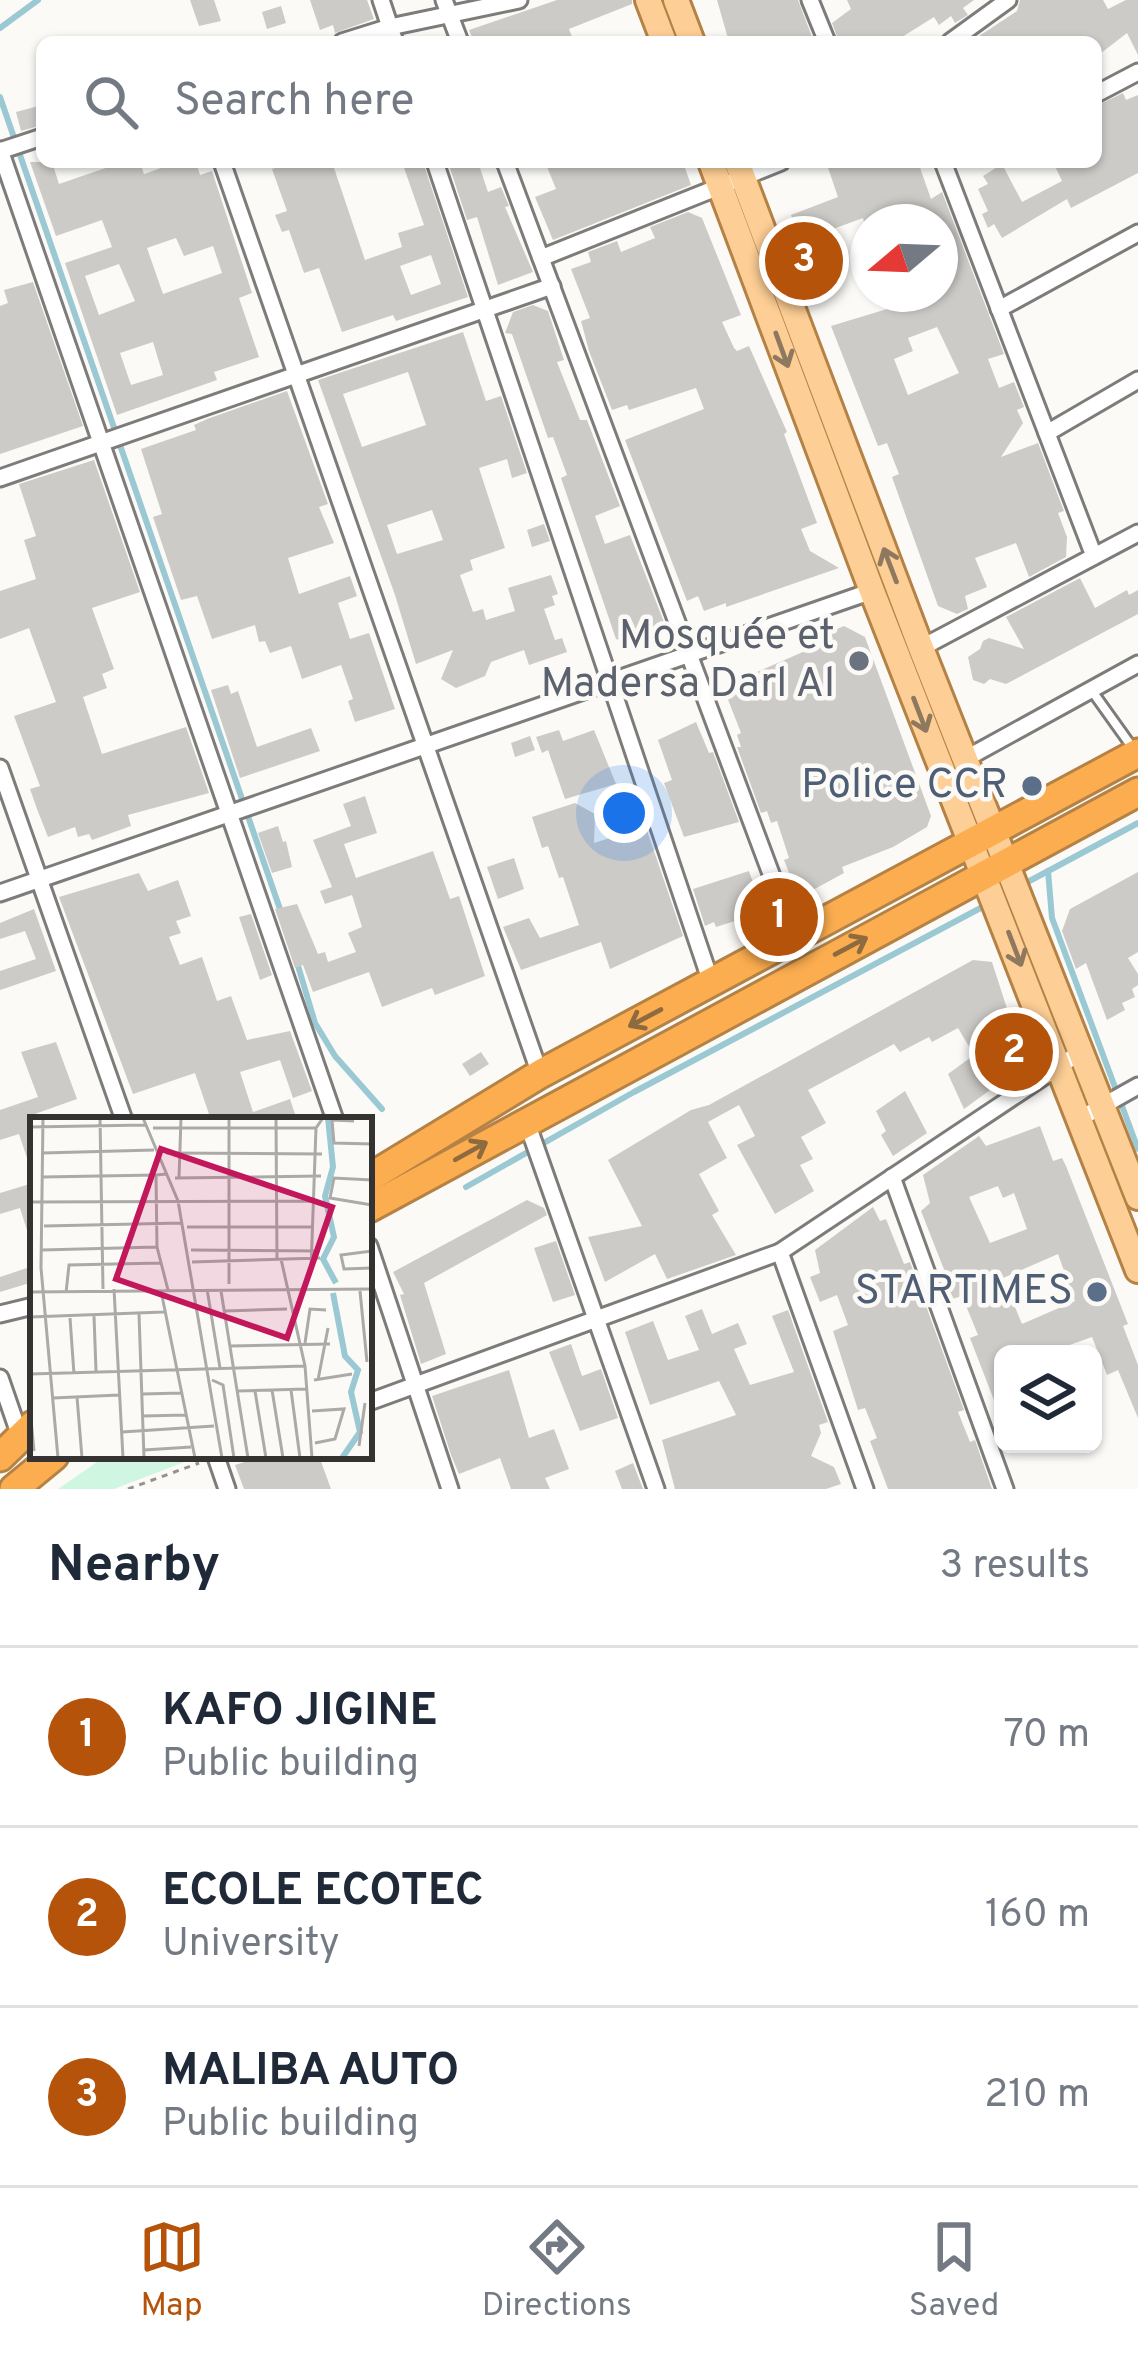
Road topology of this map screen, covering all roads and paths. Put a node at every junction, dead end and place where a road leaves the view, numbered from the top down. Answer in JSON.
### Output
{"nodes":[{"id":1,"x":381,"y":0,"type":"edge"},
{"id":2,"x":519,"y":0,"type":"edge"},
{"id":3,"x":648,"y":0,"type":"edge"},
{"id":4,"x":676,"y":0,"type":"edge"},
{"id":5,"x":810,"y":0,"type":"edge"},
{"id":6,"x":1008,"y":0,"type":"edge"},
{"id":7,"x":987,"y":6,"type":"edge"},
{"id":8,"x":447,"y":7,"type":"edge"},
{"id":9,"x":392,"y":34,"type":"edge"},
{"id":10,"x":458,"y":36,"type":"edge"},
{"id":11,"x":662,"y":36,"type":"edge"},
{"id":12,"x":690,"y":36,"type":"edge"},
{"id":13,"x":825,"y":36,"type":"edge"},
{"id":14,"x":956,"y":36,"type":"edge"},
{"id":15,"x":1138,"y":72,"type":"edge"},
{"id":16,"x":1102,"y":91,"type":"edge"},
{"id":17,"x":36,"y":139,"type":"edge"},
{"id":18,"x":0,"y":151,"type":"edge"},
{"id":19,"x":225,"y":168,"type":"edge"},
{"id":20,"x":437,"y":168,"type":"edge"},
{"id":21,"x":507,"y":168,"type":"edge"},
{"id":22,"x":945,"y":168,"type":"edge"},
{"id":23,"x":734,"y":176,"type":"edge"},
{"id":24,"x":1138,"y":233,"type":"edge"},
{"id":25,"x":541,"y":258,"type":"junction"},
{"id":26,"x":552,"y":286,"type":"junction"},
{"id":27,"x":485,"y":309,"type":"junction"},
{"id":28,"x":999,"y":309,"type":"junction"},
{"id":29,"x":297,"y":375,"type":"junction"},
{"id":30,"x":1138,"y":380,"type":"edge"},
{"id":31,"x":1047,"y":433,"type":"junction"},
{"id":32,"x":100,"y":444,"type":"junction"},
{"id":33,"x":0,"y":478,"type":"edge"},
{"id":34,"x":1138,"y":533,"type":"edge"},
{"id":35,"x":1094,"y":556,"type":"junction"},
{"id":36,"x":872,"y":591,"type":"junction"},
{"id":37,"x":921,"y":648,"type":"junction"},
{"id":38,"x":690,"y":655,"type":"junction"},
{"id":39,"x":1138,"y":664,"type":"edge"},
{"id":40,"x":610,"y":682,"type":"junction"},
{"id":41,"x":1091,"y":690,"type":"junction"},
{"id":42,"x":426,"y":746,"type":"junction"},
{"id":43,"x":1137,"y":754,"type":"edge"},
{"id":44,"x":965,"y":759,"type":"junction"},
{"id":45,"x":0,"y":768,"type":"edge"},
{"id":46,"x":1138,"y":792,"type":"edge"},
{"id":47,"x":228,"y":814,"type":"junction"},
{"id":48,"x":982,"y":836,"type":"junction"},
{"id":49,"x":996,"y":868,"type":"junction"},
{"id":50,"x":39,"y":880,"type":"junction"},
{"id":51,"x":0,"y":893,"type":"edge"},
{"id":52,"x":795,"y":938,"type":"junction"},
{"id":53,"x":711,"y":982,"type":"junction"},
{"id":54,"x":1071,"y":1058,"type":"junction"},
{"id":55,"x":540,"y":1074,"type":"junction"},
{"id":56,"x":1138,"y":1086,"type":"edge"},
{"id":57,"x":1092,"y":1112,"type":"junction"},
{"id":58,"x":123,"y":1117,"type":"edge"},
{"id":59,"x":332,"y":1117,"type":"edge"},
{"id":60,"x":526,"y":1120,"type":"junction"},
{"id":61,"x":372,"y":1176,"type":"edge"},
{"id":62,"x":892,"y":1178,"type":"junction"},
{"id":63,"x":1138,"y":1197,"type":"edge"},
{"id":64,"x":372,"y":1206,"type":"edge"},
{"id":65,"x":780,"y":1252,"type":"junction"},
{"id":66,"x":372,"y":1255,"type":"edge"},
{"id":67,"x":1138,"y":1270,"type":"edge"},
{"id":68,"x":30,"y":1307,"type":"edge"},
{"id":69,"x":0,"y":1314,"type":"edge"},
{"id":70,"x":596,"y":1319,"type":"junction"},
{"id":71,"x":0,"y":1378,"type":"edge"},
{"id":72,"x":416,"y":1385,"type":"junction"},
{"id":73,"x":372,"y":1401,"type":"edge"},
{"id":74,"x":18,"y":1439,"type":"edge"},
{"id":75,"x":50,"y":1459,"type":"edge"},
{"id":76,"x":209,"y":1459,"type":"edge"},
{"id":77,"x":218,"y":1459,"type":"edge"},
{"id":78,"x":14,"y":1489,"type":"edge"},
{"id":79,"x":128,"y":1489,"type":"edge"},
{"id":80,"x":227,"y":1489,"type":"edge"},
{"id":81,"x":450,"y":1489,"type":"edge"},
{"id":82,"x":656,"y":1489,"type":"edge"},
{"id":83,"x":865,"y":1489,"type":"edge"},
{"id":84,"x":1005,"y":1489,"type":"edge"}],
"edges":[{"from":1,"to":9,"type":"street"},
{"from":2,"to":8,"type":"street"},
{"from":3,"to":11,"type":"main road"},
{"from":4,"to":12,"type":"main road"},
{"from":5,"to":13,"type":"street"},
{"from":6,"to":7,"type":"street"},
{"from":7,"to":14,"type":"street"},
{"from":8,"to":9,"type":"street"},
{"from":8,"to":10,"type":"street"},
{"from":15,"to":16,"type":"street"},
{"from":17,"to":18,"type":"street"},
{"from":18,"to":32,"type":"street"},
{"from":19,"to":29,"type":"street"},
{"from":20,"to":27,"type":"street"},
{"from":21,"to":25,"type":"street"},
{"from":22,"to":28,"type":"street"},
{"from":23,"to":25,"type":"street"},
{"from":23,"to":36,"type":"main road","one_way":true},
{"from":37,"to":23,"type":"main road","one_way":true},
{"from":24,"to":28,"type":"street"},
{"from":25,"to":26,"type":"street"},
{"from":26,"to":27,"type":"street"},
{"from":26,"to":38,"type":"street"},
{"from":27,"to":29,"type":"street"},
{"from":27,"to":40,"type":"street"},
{"from":28,"to":31,"type":"street"},
{"from":29,"to":32,"type":"street"},
{"from":29,"to":42,"type":"street"},
{"from":30,"to":31,"type":"street"},
{"from":31,"to":35,"type":"street"},
{"from":32,"to":33,"type":"street"},
{"from":32,"to":47,"type":"street"},
{"from":34,"to":35,"type":"street"},
{"from":35,"to":37,"type":"street"},
{"from":36,"to":38,"type":"street"},
{"from":36,"to":48,"type":"main road","one_way":true},
{"from":37,"to":44,"type":"main road"},
{"from":38,"to":40,"type":"street"},
{"from":38,"to":52,"type":"street"},
{"from":39,"to":41,"type":"street"},
{"from":40,"to":42,"type":"street"},
{"from":40,"to":53,"type":"street"},
{"from":41,"to":43,"type":"lane"},
{"from":41,"to":44,"type":"street"},
{"from":42,"to":47,"type":"street"},
{"from":42,"to":55,"type":"street"},
{"from":43,"to":48,"type":"highway"},
{"from":44,"to":48,"type":"main road"},
{"from":45,"to":50,"type":"street"},
{"from":46,"to":49,"type":"highway"},
{"from":47,"to":50,"type":"street"},
{"from":47,"to":59,"type":"street"},
{"from":48,"to":49,"type":"main road"},
{"from":48,"to":52,"type":"highway"},
{"from":49,"to":54,"type":"main road"},
{"from":60,"to":49,"type":"highway","one_way":true},
{"from":50,"to":51,"type":"street"},
{"from":50,"to":58,"type":"street"},
{"from":52,"to":53,"type":"highway"},
{"from":53,"to":55,"type":"highway","one_way":true},
{"from":54,"to":57,"type":"main road"},
{"from":54,"to":62,"type":"street"},
{"from":55,"to":61,"type":"highway"},
{"from":56,"to":57,"type":"street"},
{"from":57,"to":63,"type":"main road"},
{"from":57,"to":67,"type":"main road"},
{"from":64,"to":60,"type":"highway","one_way":true},
{"from":60,"to":70,"type":"street"},
{"from":62,"to":65,"type":"street"},
{"from":62,"to":84,"type":"street"},
{"from":65,"to":70,"type":"street"},
{"from":65,"to":83,"type":"street"},
{"from":66,"to":72,"type":"street"},
{"from":68,"to":69,"type":"street"},
{"from":70,"to":72,"type":"street"},
{"from":70,"to":82,"type":"street"},
{"from":71,"to":74,"type":"street"},
{"from":72,"to":73,"type":"street"},
{"from":72,"to":81,"type":"street"},
{"from":75,"to":78,"type":"highway"},
{"from":76,"to":79,"type":"path"},
{"from":77,"to":80,"type":"street"}]}
